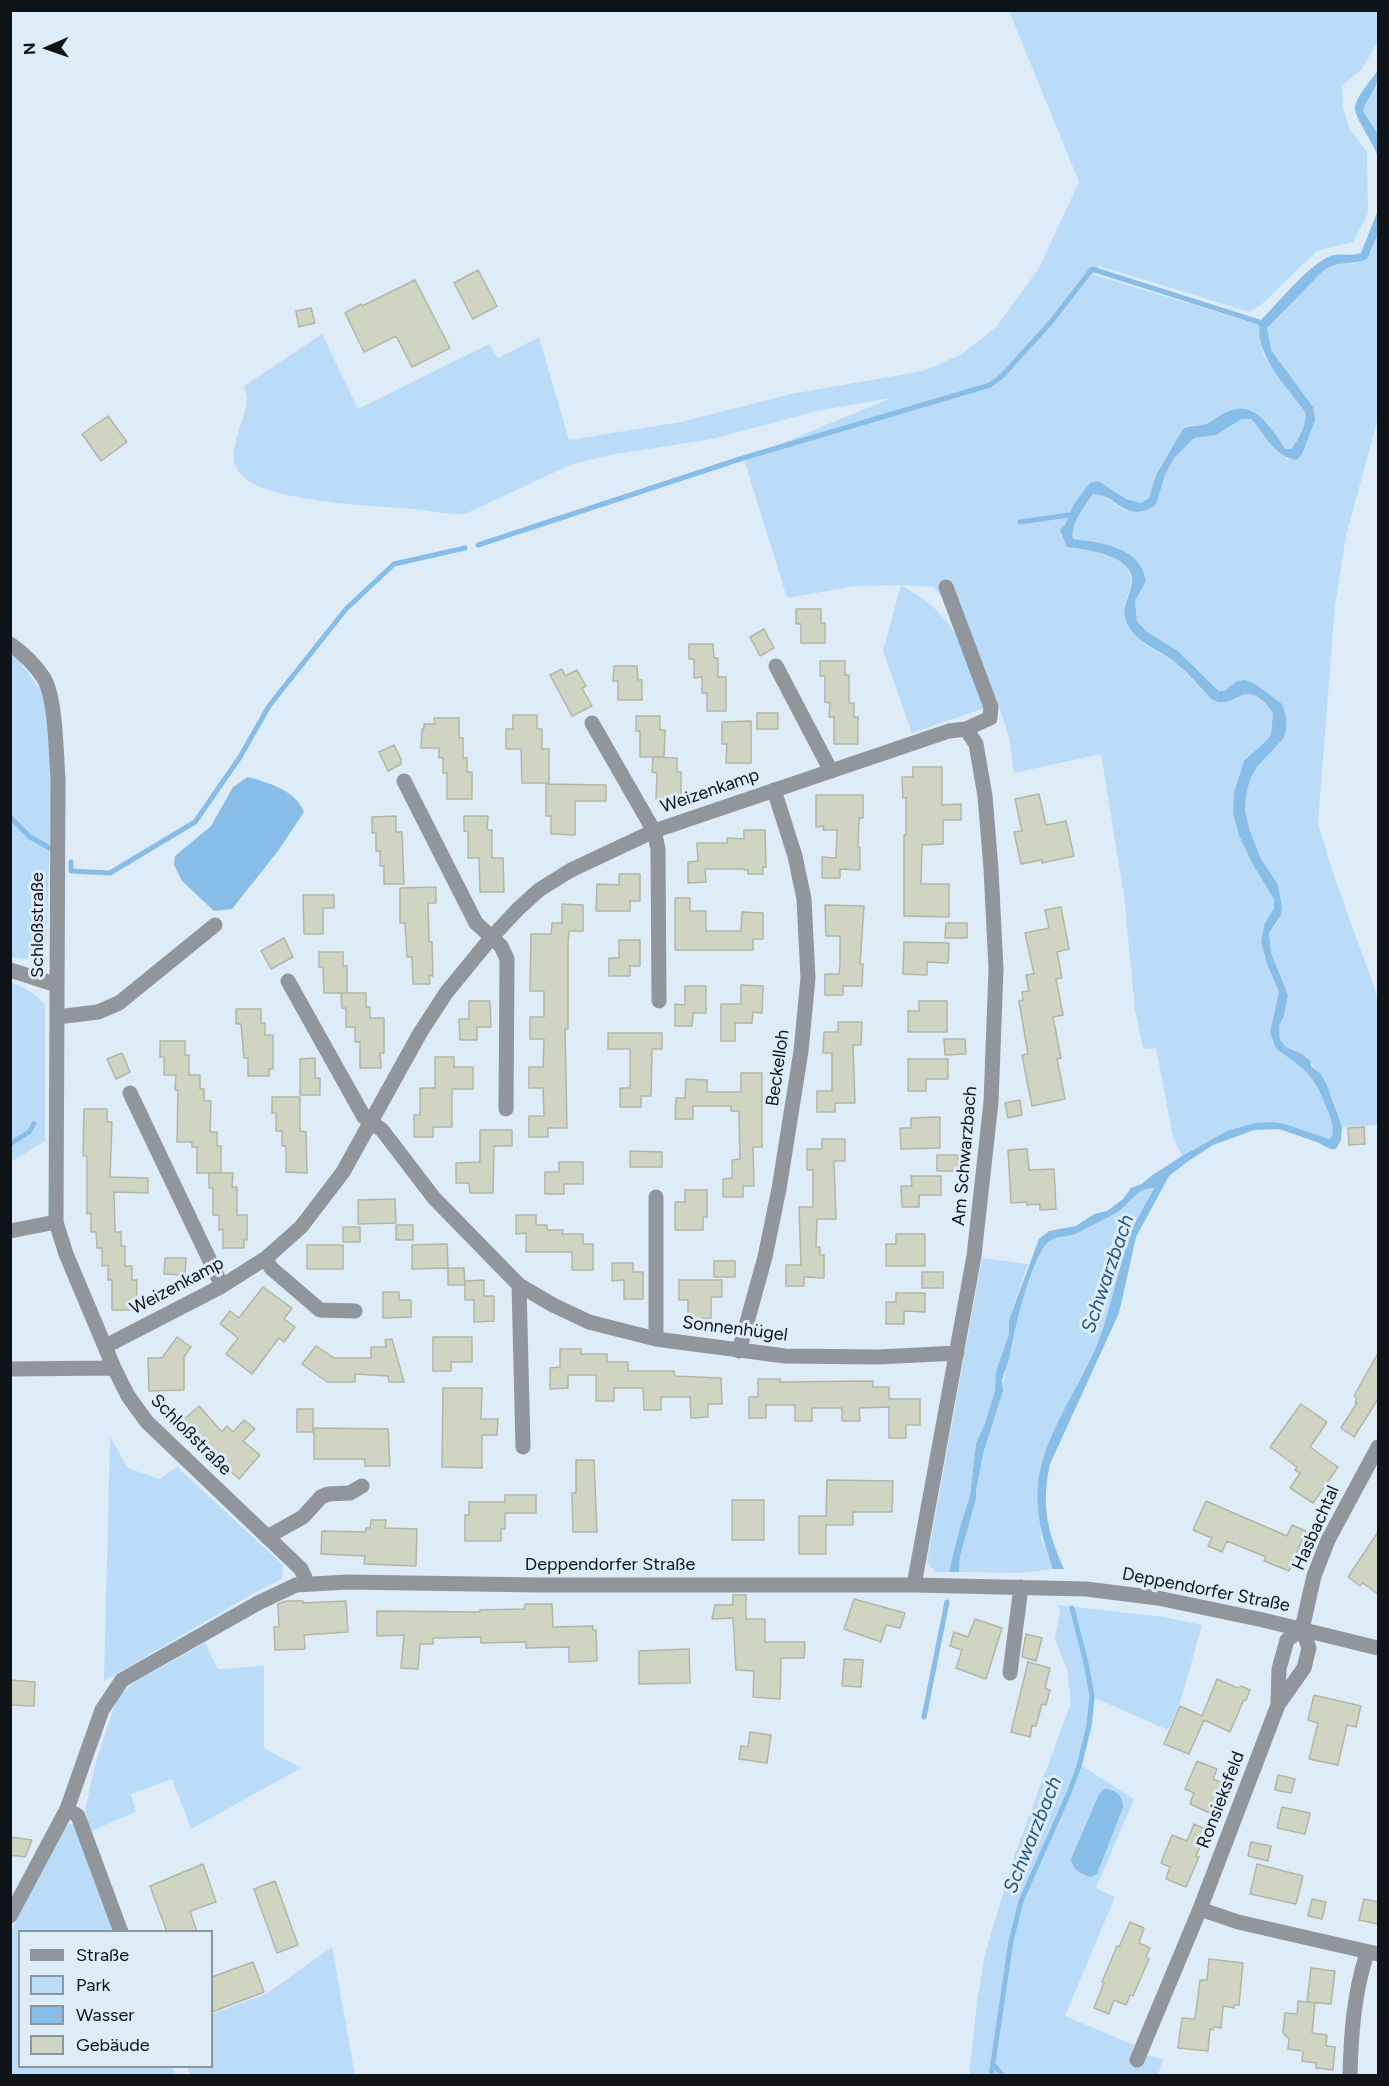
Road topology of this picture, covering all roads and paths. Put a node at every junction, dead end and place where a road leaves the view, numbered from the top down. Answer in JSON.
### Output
{"nodes":[{"id":1,"x":946,"y":587,"type":"dead end"},
{"id":2,"x":10,"y":644,"type":"edge"},
{"id":3,"x":776,"y":666,"type":"dead end"},
{"id":4,"x":592,"y":723,"type":"dead end"},
{"id":5,"x":966,"y":729,"type":"junction"},
{"id":6,"x":831,"y":771,"type":"junction"},
{"id":7,"x":404,"y":781,"type":"dead end"},
{"id":8,"x":774,"y":790,"type":"junction"},
{"id":9,"x":654,"y":831,"type":"junction"},
{"id":10,"x":215,"y":925,"type":"dead end"},
{"id":11,"x":491,"y":939,"type":"junction"},
{"id":12,"x":10,"y":970,"type":"edge"},
{"id":13,"x":288,"y":981,"type":"dead end"},
{"id":14,"x":57,"y":986,"type":"junction"},
{"id":15,"x":659,"y":1001,"type":"dead end"},
{"id":16,"x":57,"y":1017,"type":"junction"},
{"id":17,"x":130,"y":1093,"type":"dead end"},
{"id":18,"x":506,"y":1109,"type":"dead end"},
{"id":19,"x":372,"y":1123,"type":"junction"},
{"id":20,"x":656,"y":1197,"type":"dead end"},
{"id":21,"x":56,"y":1222,"type":"junction"},
{"id":22,"x":10,"y":1231,"type":"edge"},
{"id":23,"x":266,"y":1258,"type":"junction"},
{"id":24,"x":519,"y":1285,"type":"junction"},
{"id":25,"x":222,"y":1286,"type":"junction"},
{"id":26,"x":355,"y":1311,"type":"dead end"},
{"id":27,"x":656,"y":1339,"type":"junction"},
{"id":28,"x":106,"y":1346,"type":"junction"},
{"id":29,"x":739,"y":1351,"type":"junction"},
{"id":30,"x":957,"y":1353,"type":"junction"},
{"id":31,"x":114,"y":1368,"type":"junction"},
{"id":32,"x":10,"y":1369,"type":"edge"},
{"id":33,"x":523,"y":1447,"type":"dead end"},
{"id":34,"x":1378,"y":1447,"type":"edge"},
{"id":35,"x":362,"y":1486,"type":"dead end"},
{"id":36,"x":267,"y":1537,"type":"junction"},
{"id":37,"x":308,"y":1584,"type":"junction"},
{"id":38,"x":914,"y":1585,"type":"junction"},
{"id":39,"x":1021,"y":1587,"type":"junction"},
{"id":40,"x":1302,"y":1629,"type":"junction"},
{"id":41,"x":1378,"y":1648,"type":"edge"},
{"id":42,"x":1010,"y":1673,"type":"dead end"},
{"id":43,"x":1278,"y":1705,"type":"junction"},
{"id":44,"x":67,"y":1809,"type":"junction"},
{"id":45,"x":1200,"y":1909,"type":"junction"},
{"id":46,"x":10,"y":1916,"type":"edge"},
{"id":47,"x":120,"y":1930,"type":"edge"},
{"id":48,"x":1373,"y":1953,"type":"edge"},
{"id":49,"x":1137,"y":2060,"type":"dead end"},
{"id":50,"x":1350,"y":2076,"type":"edge"}],
"edges":[{"from":1,"to":5,"type":"street","name":"Weizenkamp"},
{"from":2,"to":14,"type":"street","name":"Schloßstraße"},
{"from":3,"to":6,"type":"street"},
{"from":4,"to":9,"type":"street"},
{"from":5,"to":6,"type":"street","name":"Weizenkamp"},
{"from":5,"to":30,"type":"street","name":"Am Schwarzbach"},
{"from":6,"to":8,"type":"street","name":"Weizenkamp"},
{"from":7,"to":11,"type":"street"},
{"from":8,"to":9,"type":"street","name":"Weizenkamp"},
{"from":8,"to":29,"type":"street","name":"Beckelloh"},
{"from":9,"to":11,"type":"street","name":"Weizenkamp"},
{"from":9,"to":15,"type":"street"},
{"from":10,"to":16,"type":"street"},
{"from":11,"to":18,"type":"street"},
{"from":11,"to":19,"type":"street","name":"Weizenkamp"},
{"from":12,"to":14,"type":"street"},
{"from":13,"to":19,"type":"street"},
{"from":14,"to":16,"type":"street","name":"Schloßstraße"},
{"from":16,"to":21,"type":"street","name":"Schloßstraße"},
{"from":17,"to":25,"type":"street"},
{"from":19,"to":23,"type":"street","name":"Weizenkamp"},
{"from":19,"to":24,"type":"street","name":"Sonnenhügel"},
{"from":20,"to":27,"type":"street"},
{"from":21,"to":22,"type":"street"},
{"from":21,"to":28,"type":"street","name":"Schloßstraße"},
{"from":23,"to":25,"type":"street","name":"Weizenkamp"},
{"from":23,"to":26,"type":"street"},
{"from":24,"to":27,"type":"street","name":"Sonnenhügel"},
{"from":24,"to":33,"type":"street"},
{"from":25,"to":28,"type":"street","name":"Weizenkamp"},
{"from":27,"to":29,"type":"street","name":"Sonnenhügel"},
{"from":28,"to":31,"type":"street","name":"Schloßstraße"},
{"from":29,"to":30,"type":"street","name":"Sonnenhügel"},
{"from":30,"to":38,"type":"street","name":"Am Schwarzbach"},
{"from":31,"to":32,"type":"street"},
{"from":31,"to":36,"type":"street","name":"Schloßstraße"},
{"from":34,"to":40,"type":"street","name":"Hasbachtal"},
{"from":35,"to":36,"type":"street"},
{"from":36,"to":37,"type":"street","name":"Schloßstraße"},
{"from":37,"to":38,"type":"street","name":"Deppendorfer Straße"},
{"from":37,"to":44,"type":"street","name":"Deppendorfer Straße"},
{"from":38,"to":39,"type":"street","name":"Deppendorfer Straße"},
{"from":39,"to":40,"type":"street","name":"Deppendorfer Straße"},
{"from":39,"to":42,"type":"street"},
{"from":40,"to":41,"type":"street","name":"Deppendorfer Straße"},
{"from":40,"to":43,"type":"street","name":"Ronsieksfeld"},
{"from":40,"to":43,"type":"street","name":"Ronsieksfeld"},
{"from":43,"to":45,"type":"street","name":"Ronsieksfeld"},
{"from":44,"to":46,"type":"street","name":"Deppendorfer Straße"},
{"from":44,"to":47,"type":"street"},
{"from":45,"to":48,"type":"street"},
{"from":45,"to":49,"type":"street","name":"Ronsieksfeld"},
{"from":48,"to":50,"type":"street"}]}
